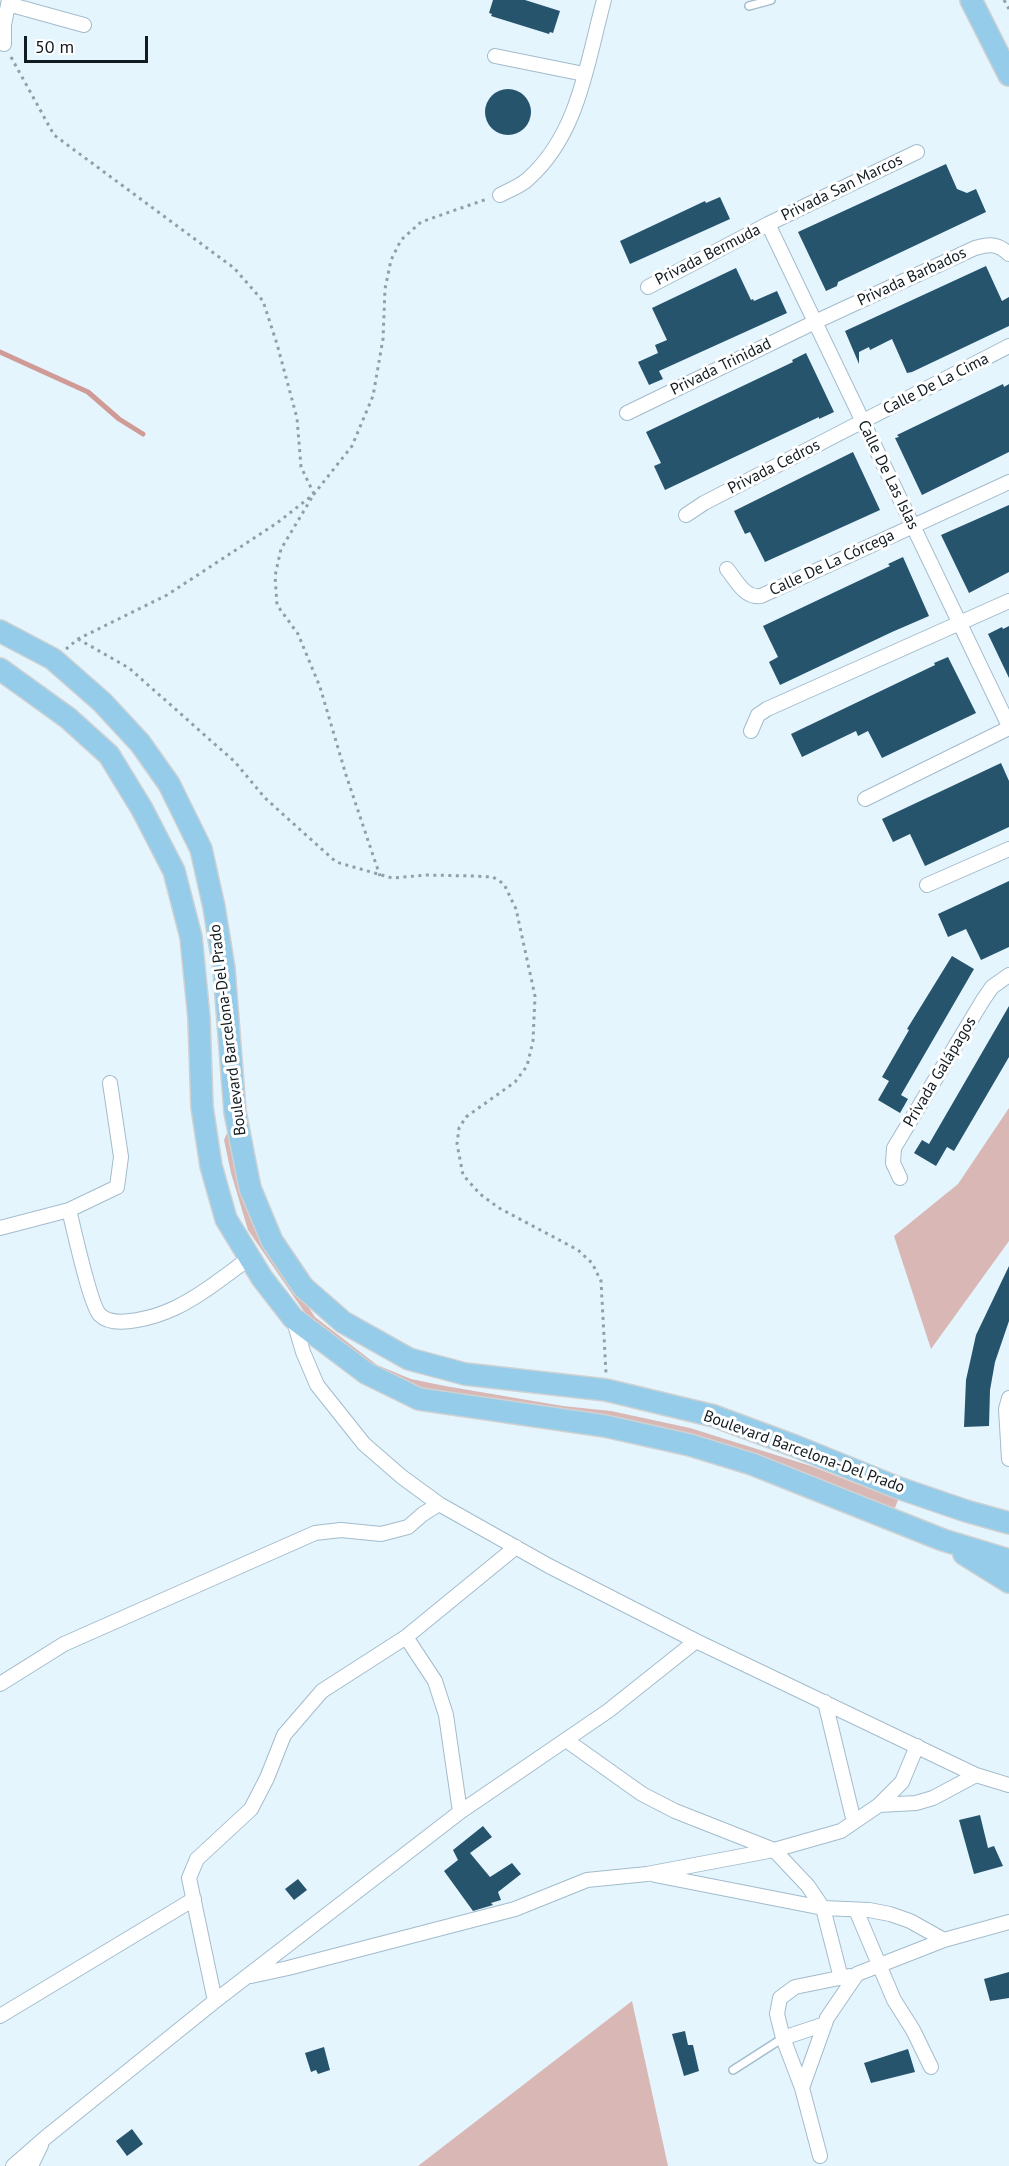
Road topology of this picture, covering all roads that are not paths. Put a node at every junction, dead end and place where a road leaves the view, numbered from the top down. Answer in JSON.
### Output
{"nodes":[{"id":1,"x":604,"y":0,"type":"edge"},
{"id":2,"x":771,"y":0,"type":"edge"},
{"id":3,"x":971,"y":0,"type":"edge"},
{"id":4,"x":9,"y":2,"type":"edge"},
{"id":5,"x":749,"y":6,"type":"dead end"},
{"id":6,"x":84,"y":25,"type":"dead end"},
{"id":7,"x":4,"y":44,"type":"road end"},
{"id":8,"x":495,"y":56,"type":"dead end"},
{"id":9,"x":584,"y":74,"type":"junction"},
{"id":10,"x":1009,"y":75,"type":"edge"},
{"id":11,"x":917,"y":152,"type":"dead end"},
{"id":12,"x":500,"y":195,"type":"road end"},
{"id":13,"x":768,"y":224,"type":"junction"},
{"id":14,"x":1009,"y":254,"type":"edge"},
{"id":15,"x":648,"y":286,"type":"dead end"},
{"id":16,"x":815,"y":321,"type":"junction"},
{"id":17,"x":1009,"y":346,"type":"edge"},
{"id":18,"x":627,"y":412,"type":"dead end"},
{"id":19,"x":863,"y":421,"type":"junction"},
{"id":20,"x":1009,"y":482,"type":"edge"},
{"id":21,"x":686,"y":515,"type":"dead end"},
{"id":22,"x":913,"y":526,"type":"junction"},
{"id":23,"x":727,"y":569,"type":"dead end"},
{"id":24,"x":1009,"y":601,"type":"edge"},
{"id":25,"x":960,"y":623,"type":"junction"},
{"id":26,"x":0,"y":631,"type":"edge"},
{"id":27,"x":0,"y":669,"type":"edge"},
{"id":28,"x":1009,"y":727,"type":"edge"},
{"id":29,"x":751,"y":730,"type":"dead end"},
{"id":30,"x":864,"y":799,"type":"dead end"},
{"id":31,"x":1009,"y":849,"type":"edge"},
{"id":32,"x":927,"y":885,"type":"dead end"},
{"id":33,"x":1009,"y":975,"type":"edge"},
{"id":34,"x":110,"y":1083,"type":"dead end"},
{"id":35,"x":202,"y":1107,"type":"junction"},
{"id":36,"x":235,"y":1112,"type":"junction"},
{"id":37,"x":900,"y":1178,"type":"dead end"},
{"id":38,"x":69,"y":1210,"type":"junction"},
{"id":39,"x":0,"y":1228,"type":"edge"},
{"id":40,"x":251,"y":1257,"type":"junction"},
{"id":41,"x":293,"y":1318,"type":"junction"},
{"id":42,"x":1009,"y":1398,"type":"edge"},
{"id":43,"x":1009,"y":1460,"type":"edge"},
{"id":44,"x":439,"y":1504,"type":"junction"},
{"id":45,"x":1009,"y":1523,"type":"edge"},
{"id":46,"x":943,"y":1540,"type":"junction"},
{"id":47,"x":516,"y":1547,"type":"junction"},
{"id":48,"x":1009,"y":1560,"type":"edge"},
{"id":49,"x":1009,"y":1582,"type":"edge"},
{"id":50,"x":406,"y":1637,"type":"junction"},
{"id":51,"x":696,"y":1641,"type":"junction"},
{"id":52,"x":0,"y":1684,"type":"edge"},
{"id":53,"x":825,"y":1702,"type":"junction"},
{"id":54,"x":566,"y":1740,"type":"junction"},
{"id":55,"x":916,"y":1746,"type":"junction"},
{"id":56,"x":976,"y":1775,"type":"junction"},
{"id":57,"x":1009,"y":1785,"type":"edge"},
{"id":58,"x":879,"y":1805,"type":"junction"},
{"id":59,"x":460,"y":1812,"type":"junction"},
{"id":60,"x":854,"y":1822,"type":"junction"},
{"id":61,"x":774,"y":1850,"type":"junction"},
{"id":62,"x":647,"y":1874,"type":"junction"},
{"id":63,"x":194,"y":1899,"type":"junction"},
{"id":64,"x":823,"y":1908,"type":"junction"},
{"id":65,"x":856,"y":1910,"type":"junction"},
{"id":66,"x":1009,"y":1922,"type":"edge"},
{"id":67,"x":944,"y":1940,"type":"junction"},
{"id":68,"x":881,"y":1966,"type":"junction"},
{"id":69,"x":857,"y":1974,"type":"junction"},
{"id":70,"x":246,"y":1976,"type":"junction"},
{"id":71,"x":841,"y":1978,"type":"junction"},
{"id":72,"x":215,"y":2001,"type":"junction"},
{"id":73,"x":0,"y":2016,"type":"edge"},
{"id":74,"x":825,"y":2024,"type":"junction"},
{"id":75,"x":783,"y":2038,"type":"junction"},
{"id":76,"x":931,"y":2067,"type":"dead end"},
{"id":77,"x":733,"y":2070,"type":"dead end"},
{"id":78,"x":802,"y":2088,"type":"junction"},
{"id":79,"x":45,"y":2138,"type":"junction"},
{"id":80,"x":820,"y":2156,"type":"dead end"},
{"id":81,"x":13,"y":2166,"type":"edge"},
{"id":82,"x":31,"y":2166,"type":"edge"}],
"edges":[{"from":1,"to":9,"type":"street"},
{"from":2,"to":5,"type":"lane"},
{"from":3,"to":10,"type":"main road"},
{"from":4,"to":6,"type":"street"},
{"from":4,"to":7,"type":"street"},
{"from":8,"to":9,"type":"street"},
{"from":9,"to":12,"type":"street"},
{"from":11,"to":13,"type":"street","name":"Privada San Marcos"},
{"from":13,"to":15,"type":"street","name":"Privada Bermuda"},
{"from":13,"to":16,"type":"street","name":"Calle De Las Islas"},
{"from":14,"to":16,"type":"street","name":"Privada Barbados"},
{"from":16,"to":18,"type":"street","name":"Privada Trinidad"},
{"from":16,"to":19,"type":"street","name":"Calle De Las Islas"},
{"from":17,"to":19,"type":"street","name":"Calle De La Cima"},
{"from":19,"to":21,"type":"street","name":"Privada Cedros"},
{"from":19,"to":22,"type":"street","name":"Calle De Las Islas"},
{"from":20,"to":22,"type":"street","name":"Calle De La Córcega"},
{"from":22,"to":23,"type":"street","name":"Calle De La Córcega"},
{"from":22,"to":25,"type":"street","name":"Calle De Las Islas"},
{"from":24,"to":25,"type":"street"},
{"from":25,"to":28,"type":"street","name":"Calle De Las Islas"},
{"from":25,"to":29,"type":"street"},
{"from":26,"to":36,"type":"main road","name":"Boulevard Barcelona-Del Prado"},
{"from":27,"to":35,"type":"main road","name":"Boulevard Barcelona-Del Prado"},
{"from":28,"to":30,"type":"street"},
{"from":31,"to":32,"type":"street"},
{"from":33,"to":37,"type":"street","name":"Privada Galápagos"},
{"from":34,"to":38,"type":"street"},
{"from":35,"to":36,"type":"main road"},
{"from":35,"to":40,"type":"main road","name":"Boulevard Barcelona-Del Prado"},
{"from":36,"to":45,"type":"main road","name":"Boulevard Barcelona-Del Prado"},
{"from":38,"to":39,"type":"street"},
{"from":38,"to":40,"type":"street"},
{"from":40,"to":41,"type":"main road","name":"Boulevard Barcelona-Del Prado"},
{"from":41,"to":44,"type":"street"},
{"from":41,"to":46,"type":"main road","name":"Boulevard Barcelona-Del Prado"},
{"from":42,"to":43,"type":"street"},
{"from":44,"to":47,"type":"street"},
{"from":44,"to":52,"type":"street"},
{"from":46,"to":48,"type":"main road","name":"Boulevard Barcelona-Del Prado"},
{"from":46,"to":49,"type":"main road"},
{"from":47,"to":50,"type":"street"},
{"from":47,"to":51,"type":"street"},
{"from":50,"to":59,"type":"street"},
{"from":50,"to":63,"type":"street"},
{"from":51,"to":53,"type":"street"},
{"from":51,"to":54,"type":"street"},
{"from":53,"to":55,"type":"street"},
{"from":53,"to":60,"type":"street"},
{"from":54,"to":59,"type":"street"},
{"from":54,"to":61,"type":"street"},
{"from":55,"to":56,"type":"street"},
{"from":55,"to":58,"type":"street"},
{"from":56,"to":57,"type":"street"},
{"from":56,"to":58,"type":"street"},
{"from":58,"to":60,"type":"street"},
{"from":59,"to":70,"type":"street"},
{"from":60,"to":61,"type":"street"},
{"from":61,"to":62,"type":"street"},
{"from":61,"to":64,"type":"street"},
{"from":62,"to":64,"type":"street"},
{"from":62,"to":70,"type":"street"},
{"from":63,"to":72,"type":"street"},
{"from":63,"to":73,"type":"street"},
{"from":64,"to":65,"type":"street"},
{"from":64,"to":71,"type":"street"},
{"from":65,"to":67,"type":"street"},
{"from":65,"to":68,"type":"street"},
{"from":66,"to":67,"type":"street"},
{"from":67,"to":68,"type":"street"},
{"from":68,"to":69,"type":"street"},
{"from":68,"to":76,"type":"street"},
{"from":69,"to":71,"type":"street"},
{"from":69,"to":74,"type":"street"},
{"from":70,"to":72,"type":"street"},
{"from":71,"to":75,"type":"street"},
{"from":72,"to":79,"type":"street"},
{"from":74,"to":75,"type":"street"},
{"from":74,"to":78,"type":"street"},
{"from":75,"to":77,"type":"lane"},
{"from":75,"to":78,"type":"street"},
{"from":78,"to":80,"type":"street"},
{"from":79,"to":81,"type":"street"},
{"from":79,"to":82,"type":"street"}]}
